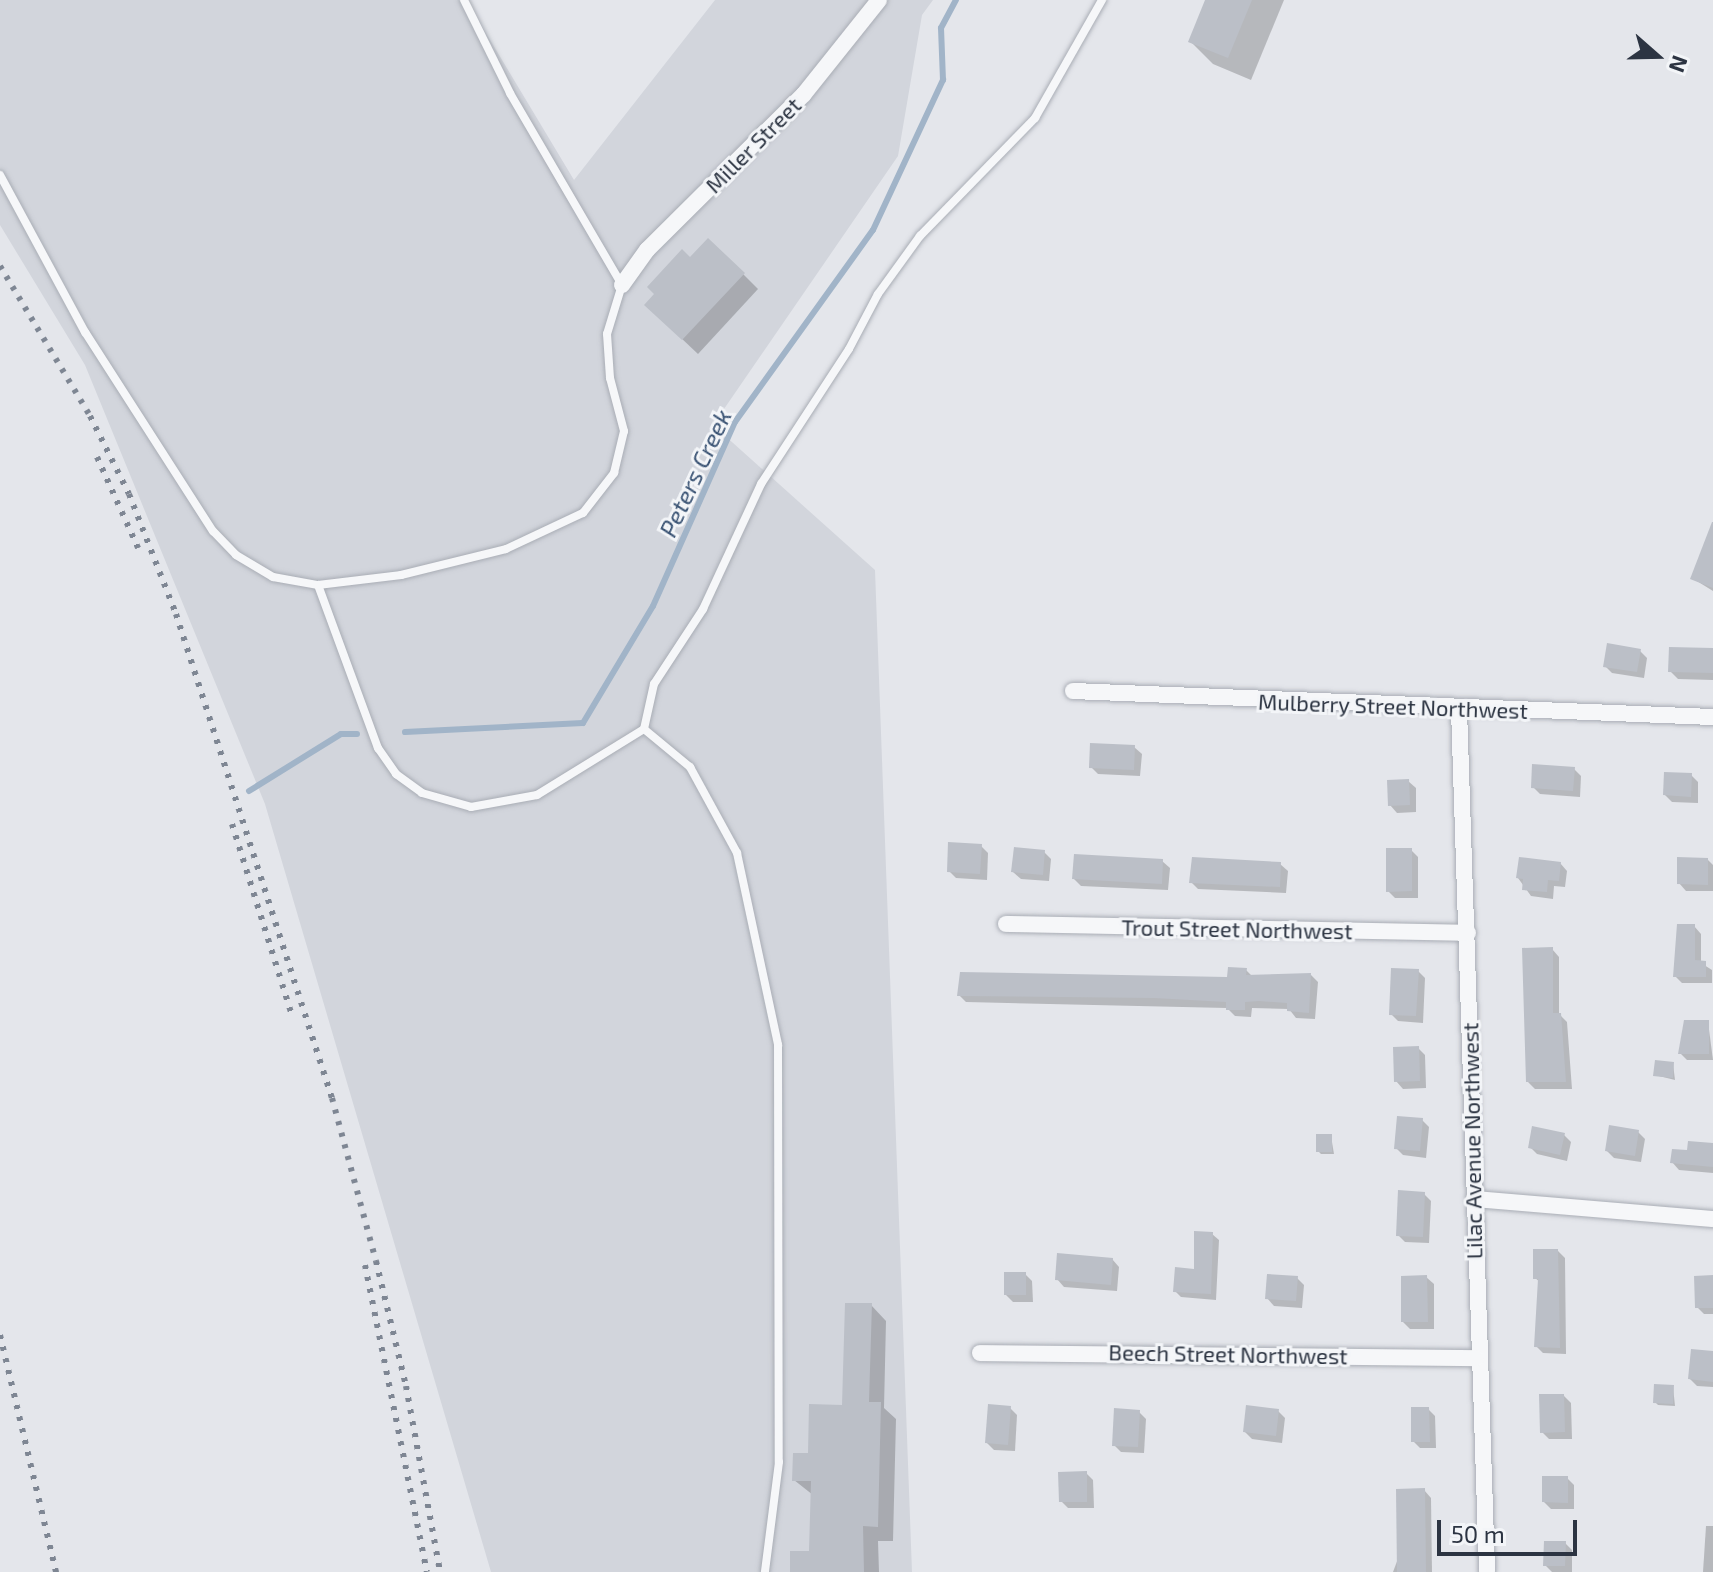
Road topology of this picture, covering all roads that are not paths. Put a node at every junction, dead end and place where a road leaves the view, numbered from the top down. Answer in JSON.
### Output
{"nodes":[{"id":1,"x":464,"y":0,"type":"edge"},
{"id":2,"x":879,"y":0,"type":"edge"},
{"id":3,"x":1102,"y":0,"type":"edge"},
{"id":4,"x":0,"y":175,"type":"edge"},
{"id":5,"x":622,"y":285,"type":"junction"},
{"id":6,"x":318,"y":585,"type":"junction"},
{"id":7,"x":1073,"y":691,"type":"dead end"},
{"id":8,"x":1459,"y":709,"type":"junction"},
{"id":9,"x":1713,"y":717,"type":"edge"},
{"id":10,"x":644,"y":729,"type":"junction"},
{"id":11,"x":1006,"y":924,"type":"dead end"},
{"id":12,"x":1468,"y":933,"type":"junction"},
{"id":13,"x":1474,"y":1199,"type":"junction"},
{"id":14,"x":1713,"y":1219,"type":"edge"},
{"id":15,"x":980,"y":1353,"type":"dead end"},
{"id":16,"x":1476,"y":1358,"type":"junction"},
{"id":17,"x":765,"y":1572,"type":"edge"},
{"id":18,"x":1487,"y":1572,"type":"edge"}],
"edges":[{"from":1,"to":5,"type":"lane"},
{"from":2,"to":5,"type":"street","name":"Miller Street"},
{"from":3,"to":10,"type":"lane"},
{"from":4,"to":6,"type":"lane"},
{"from":5,"to":6,"type":"lane"},
{"from":6,"to":10,"type":"lane"},
{"from":7,"to":8,"type":"street","name":"Mulberry Street Northwest"},
{"from":8,"to":9,"type":"street","name":"Mulberry Street Northwest"},
{"from":8,"to":12,"type":"street","name":"Lilac Avenue Northwest"},
{"from":10,"to":17,"type":"lane"},
{"from":11,"to":12,"type":"street","name":"Trout Street Northwest"},
{"from":12,"to":13,"type":"street","name":"Lilac Avenue Northwest"},
{"from":13,"to":14,"type":"street"},
{"from":13,"to":16,"type":"street","name":"Lilac Avenue Northwest"},
{"from":15,"to":16,"type":"street","name":"Beech Street Northwest"},
{"from":16,"to":18,"type":"street","name":"Lilac Avenue Northwest"}]}
